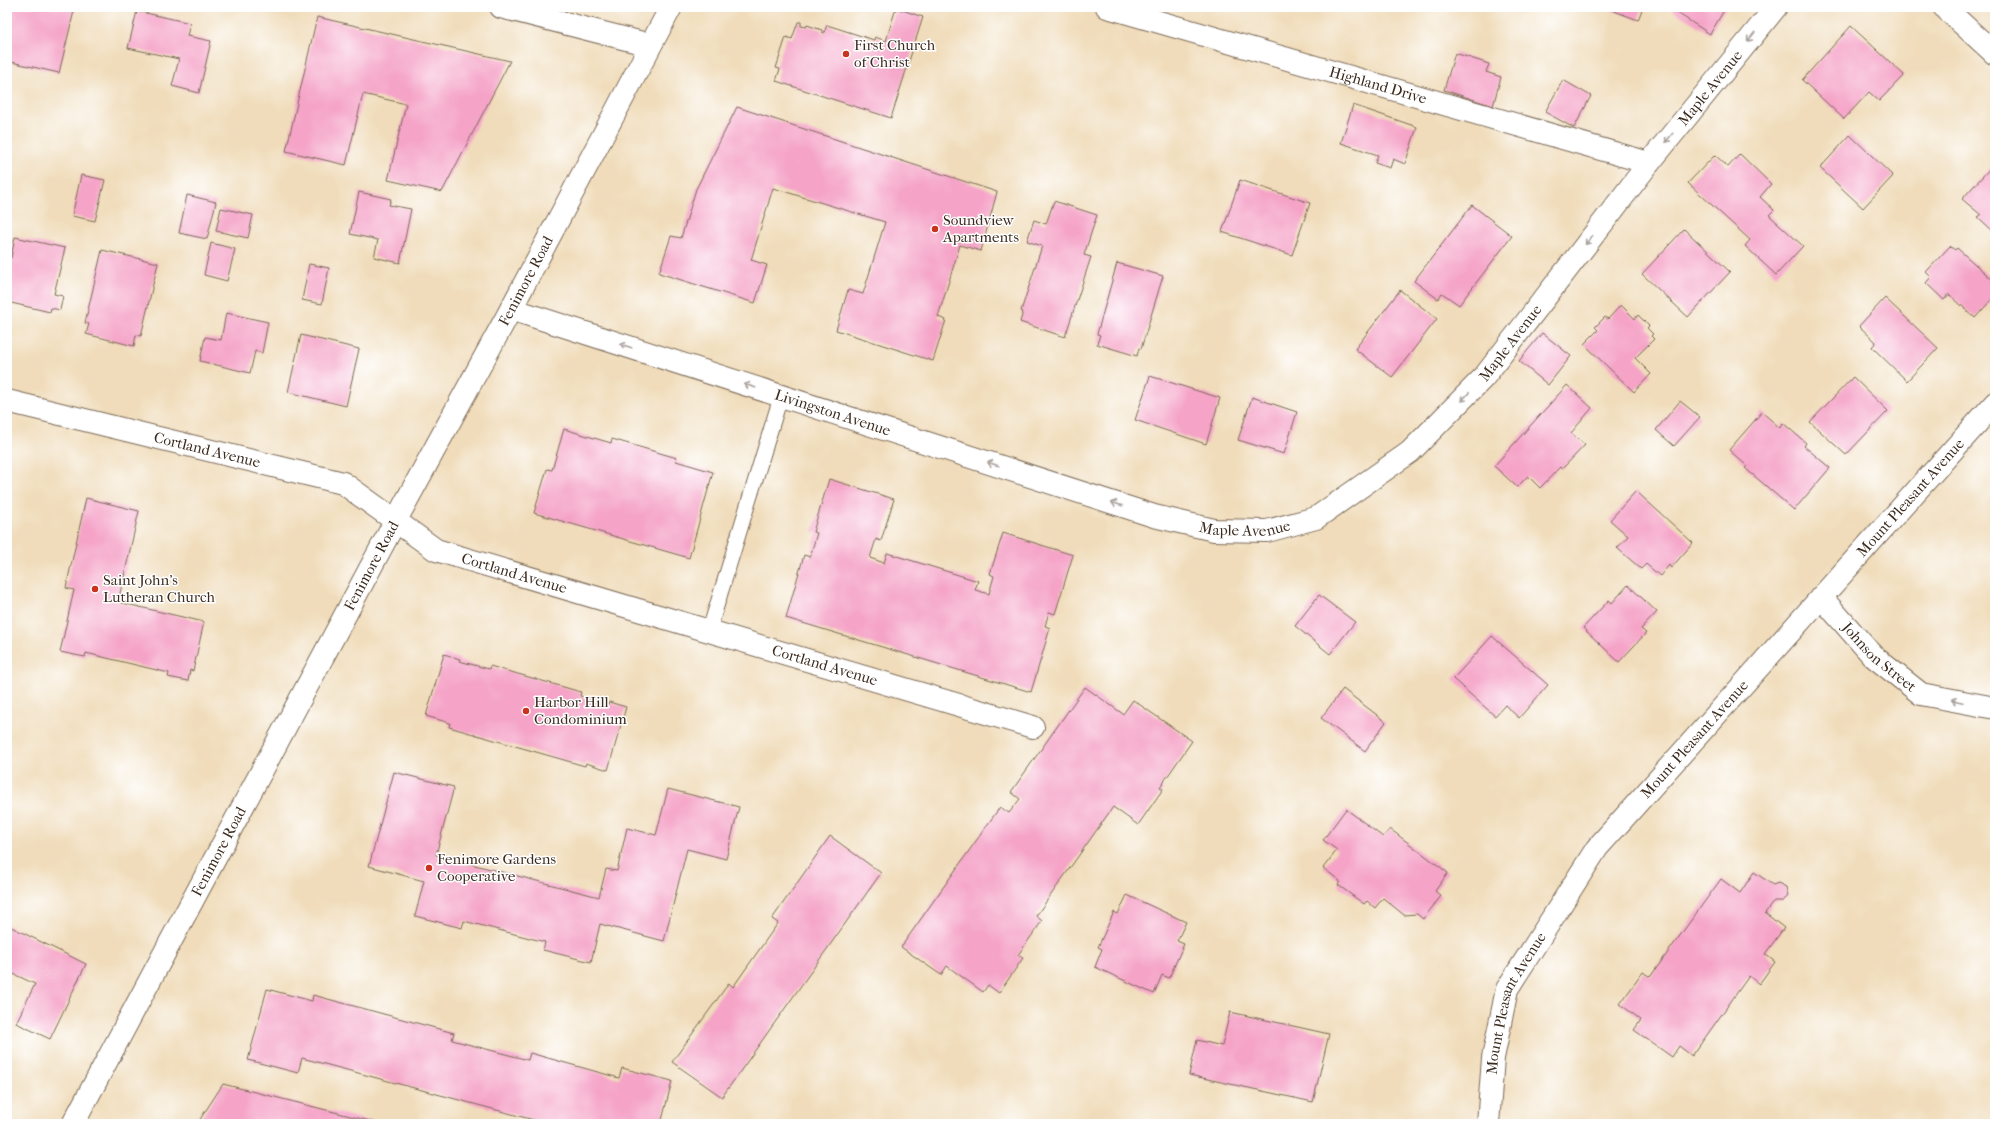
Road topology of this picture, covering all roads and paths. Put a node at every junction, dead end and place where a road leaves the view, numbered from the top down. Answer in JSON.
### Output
{"nodes":[{"id":1,"x":501,"y":7,"type":"edge"},
{"id":2,"x":671,"y":7,"type":"edge"},
{"id":3,"x":1107,"y":7,"type":"edge"},
{"id":4,"x":1776,"y":7,"type":"edge"},
{"id":5,"x":1944,"y":7,"type":"edge"},
{"id":6,"x":650,"y":45,"type":"junction"},
{"id":7,"x":1995,"y":54,"type":"edge"},
{"id":8,"x":1649,"y":163,"type":"junction"},
{"id":9,"x":511,"y":309,"type":"junction"},
{"id":10,"x":781,"y":396,"type":"junction"},
{"id":11,"x":7,"y":401,"type":"edge"},
{"id":12,"x":1995,"y":403,"type":"edge"},
{"id":13,"x":1154,"y":516,"type":"joint"},
{"id":14,"x":396,"y":520,"type":"junction"},
{"id":15,"x":1820,"y":597,"type":"junction"},
{"id":16,"x":709,"y":631,"type":"junction"},
{"id":17,"x":1995,"y":708,"type":"edge"},
{"id":18,"x":1033,"y":727,"type":"dead end"},
{"id":19,"x":73,"y":1124,"type":"edge"},
{"id":20,"x":1488,"y":1124,"type":"edge"}],
"edges":[{"from":1,"to":6,"type":"street"},
{"from":2,"to":6,"type":"street","name":"Fenimore Road"},
{"from":3,"to":8,"type":"street","name":"Highland Drive"},
{"from":4,"to":8,"type":"street","name":"Maple Avenue","one_way":true},
{"from":5,"to":7,"type":"street"},
{"from":6,"to":9,"type":"street","name":"Fenimore Road"},
{"from":8,"to":13,"type":"street","name":"Maple Avenue","one_way":true},
{"from":10,"to":9,"type":"street","name":"Livingston Avenue","one_way":true},
{"from":9,"to":14,"type":"street","name":"Fenimore Road"},
{"from":13,"to":10,"type":"street","name":"Livingston Avenue","one_way":true},
{"from":10,"to":16,"type":"lane"},
{"from":11,"to":14,"type":"street","name":"Cortland Avenue"},
{"from":12,"to":15,"type":"street","name":"Mount Pleasant Avenue"},
{"from":14,"to":16,"type":"street","name":"Cortland Avenue"},
{"from":14,"to":19,"type":"street","name":"Fenimore Road"},
{"from":17,"to":15,"type":"street","name":"Johnson Street","one_way":true},
{"from":15,"to":20,"type":"street","name":"Mount Pleasant Avenue"},
{"from":16,"to":18,"type":"street","name":"Cortland Avenue"}]}
